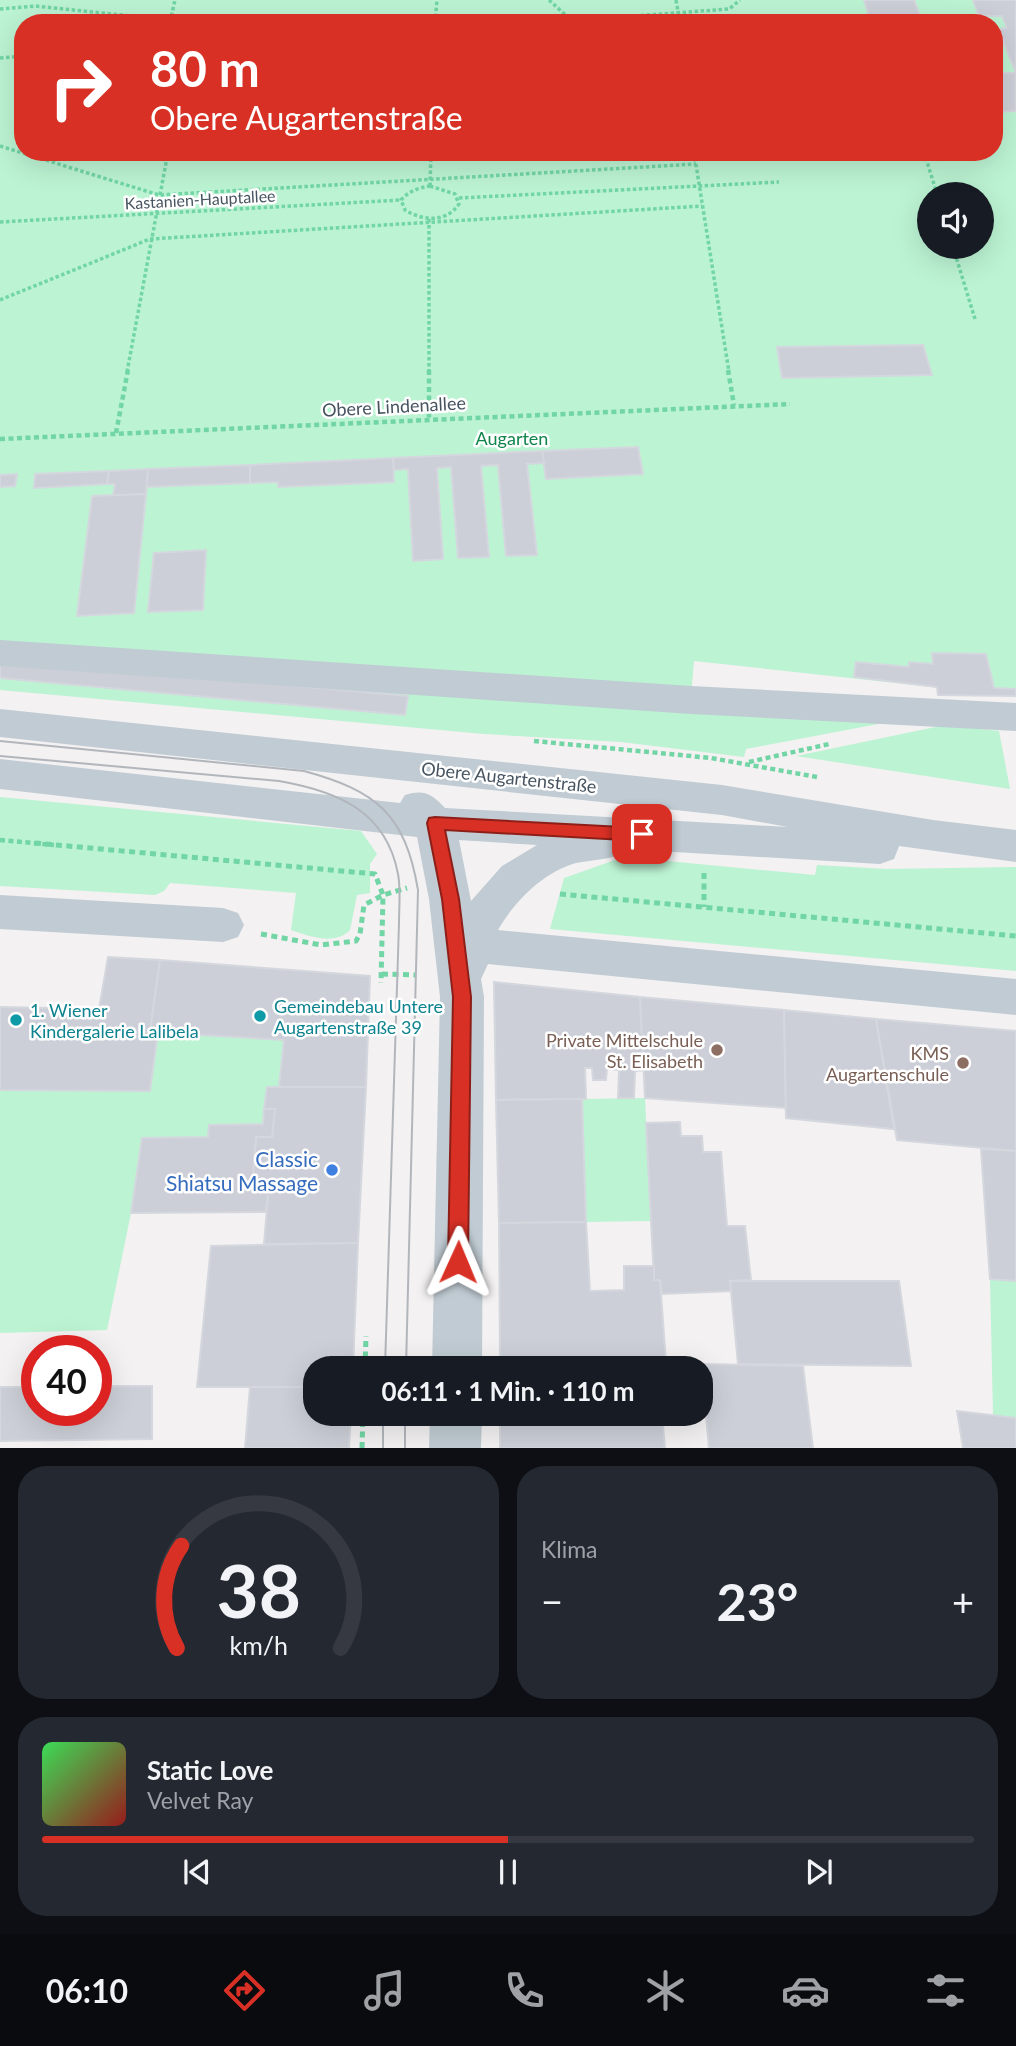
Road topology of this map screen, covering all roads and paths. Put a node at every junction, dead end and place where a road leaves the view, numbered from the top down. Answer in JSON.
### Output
{"nodes":[{"id":1,"x":550,"y":0,"type":"edge"},
{"id":2,"x":677,"y":0,"type":"edge"},
{"id":3,"x":740,"y":0,"type":"edge"},
{"id":4,"x":0,"y":9,"type":"edge"},
{"id":5,"x":107,"y":14,"type":"edge"},
{"id":6,"x":565,"y":14,"type":"edge"},
{"id":7,"x":679,"y":14,"type":"joint"},
{"id":8,"x":49,"y":161,"type":"edge"},
{"id":9,"x":166,"y":161,"type":"edge"},
{"id":10,"x":431,"y":161,"type":"edge"},
{"id":11,"x":696,"y":161,"type":"edge"},
{"id":12,"x":928,"y":161,"type":"edge"},
{"id":13,"x":696,"y":164,"type":"junction"},
{"id":14,"x":431,"y":180,"type":"junction"},
{"id":15,"x":779,"y":181,"type":"dead end"},
{"id":16,"x":934,"y":182,"type":"edge"},
{"id":17,"x":699,"y":185,"type":"junction"},
{"id":18,"x":430,"y":186,"type":"junction"},
{"id":19,"x":159,"y":195,"type":"junction"},
{"id":20,"x":458,"y":198,"type":"junction"},
{"id":21,"x":401,"y":201,"type":"junction"},
{"id":22,"x":702,"y":206,"type":"junction"},
{"id":23,"x":155,"y":214,"type":"junction"},
{"id":24,"x":429,"y":220,"type":"junction"},
{"id":25,"x":0,"y":222,"type":"edge"},
{"id":26,"x":150,"y":239,"type":"junction"},
{"id":27,"x":957,"y":259,"type":"edge"},
{"id":28,"x":0,"y":300,"type":"edge"},
{"id":29,"x":975,"y":319,"type":"dead end"},
{"id":30,"x":790,"y":404,"type":"dead end"},
{"id":31,"x":734,"y":405,"type":"junction"},
{"id":32,"x":429,"y":418,"type":"junction"},
{"id":33,"x":116,"y":433,"type":"junction"},
{"id":34,"x":0,"y":439,"type":"edge"},
{"id":35,"x":0,"y":653,"type":"edge"},
{"id":36,"x":1016,"y":717,"type":"edge"},
{"id":37,"x":0,"y":723,"type":"edge"},
{"id":38,"x":380,"y":763,"type":"junction"},
{"id":39,"x":0,"y":774,"type":"edge"},
{"id":40,"x":435,"y":823,"type":"junction"},
{"id":41,"x":669,"y":836,"type":"junction"},
{"id":42,"x":0,"y":839,"type":"edge"},
{"id":43,"x":1016,"y":846,"type":"edge"},
{"id":44,"x":1016,"y":854,"type":"edge"},
{"id":45,"x":704,"y":862,"type":"dead end"},
{"id":46,"x":446,"y":878,"type":"junction"},
{"id":47,"x":517,"y":878,"type":"junction"},
{"id":48,"x":383,"y":895,"type":"junction"},
{"id":49,"x":704,"y":907,"type":"junction"},
{"id":50,"x":0,"y":912,"type":"edge"},
{"id":51,"x":223,"y":925,"type":"joint"},
{"id":52,"x":1016,"y":936,"type":"edge"},
{"id":53,"x":463,"y":973,"type":"junction"},
{"id":54,"x":382,"y":974,"type":"junction"},
{"id":55,"x":381,"y":983,"type":"dead end"},
{"id":56,"x":1016,"y":997,"type":"edge"},
{"id":57,"x":366,"y":1336,"type":"dead end"},
{"id":58,"x":365,"y":1356,"type":"edge"},
{"id":59,"x":457,"y":1356,"type":"edge"},
{"id":60,"x":363,"y":1426,"type":"edge"},
{"id":61,"x":456,"y":1426,"type":"edge"},
{"id":62,"x":362,"y":1447,"type":"edge"},
{"id":63,"x":455,"y":1447,"type":"edge"}],
"edges":[{"from":1,"to":6,"type":"path"},
{"from":2,"to":7,"type":"path"},
{"from":3,"to":7,"type":"path"},
{"from":4,"to":5,"type":"path"},
{"from":8,"to":19,"type":"path"},
{"from":9,"to":19,"type":"path"},
{"from":10,"to":14,"type":"path"},
{"from":11,"to":13,"type":"path"},
{"from":12,"to":16,"type":"path"},
{"from":13,"to":14,"type":"path"},
{"from":13,"to":17,"type":"path"},
{"from":14,"to":18,"type":"path"},
{"from":14,"to":19,"type":"path"},
{"from":15,"to":17,"type":"path"},
{"from":17,"to":20,"type":"path"},
{"from":17,"to":22,"type":"path"},
{"from":18,"to":20,"type":"path"},
{"from":18,"to":21,"type":"path"},
{"from":19,"to":23,"type":"path"},
{"from":20,"to":24,"type":"path"},
{"from":21,"to":23,"type":"path","name":"Kastanien-Hauptallee"},
{"from":21,"to":24,"type":"path"},
{"from":22,"to":24,"type":"path"},
{"from":22,"to":31,"type":"path"},
{"from":23,"to":25,"type":"path","name":"Kastanien-Hauptallee"},
{"from":23,"to":26,"type":"path"},
{"from":24,"to":26,"type":"path"},
{"from":24,"to":32,"type":"path"},
{"from":26,"to":28,"type":"path"},
{"from":26,"to":33,"type":"path"},
{"from":27,"to":29,"type":"path"},
{"from":30,"to":31,"type":"path","name":"Obere Lindenallee"},
{"from":31,"to":32,"type":"path","name":"Obere Lindenallee"},
{"from":32,"to":33,"type":"path","name":"Obere Lindenallee"},
{"from":33,"to":34,"type":"path","name":"Obere Lindenallee"},
{"from":35,"to":36,"type":"street"},
{"from":37,"to":38,"type":"street","name":"Obere Augartenstraße"},
{"from":38,"to":40,"type":"street"},
{"from":38,"to":43,"type":"street","name":"Obere Augartenstraße"},
{"from":39,"to":40,"type":"street"},
{"from":40,"to":41,"type":"street"},
{"from":40,"to":46,"type":"street"},
{"from":41,"to":44,"type":"street"},
{"from":41,"to":47,"type":"street"},
{"from":42,"to":48,"type":"path"},
{"from":45,"to":49,"type":"path"},
{"from":46,"to":48,"type":"path"},
{"from":46,"to":53,"type":"street"},
{"from":47,"to":49,"type":"path"},
{"from":47,"to":53,"type":"street"},
{"from":48,"to":51,"type":"path"},
{"from":48,"to":54,"type":"path"},
{"from":49,"to":52,"type":"path"},
{"from":50,"to":51,"type":"street"},
{"from":53,"to":54,"type":"path"},
{"from":53,"to":56,"type":"street"},
{"from":53,"to":59,"type":"street"},
{"from":54,"to":55,"type":"path"},
{"from":57,"to":58,"type":"path"},
{"from":60,"to":62,"type":"path"},
{"from":61,"to":63,"type":"street"}]}
